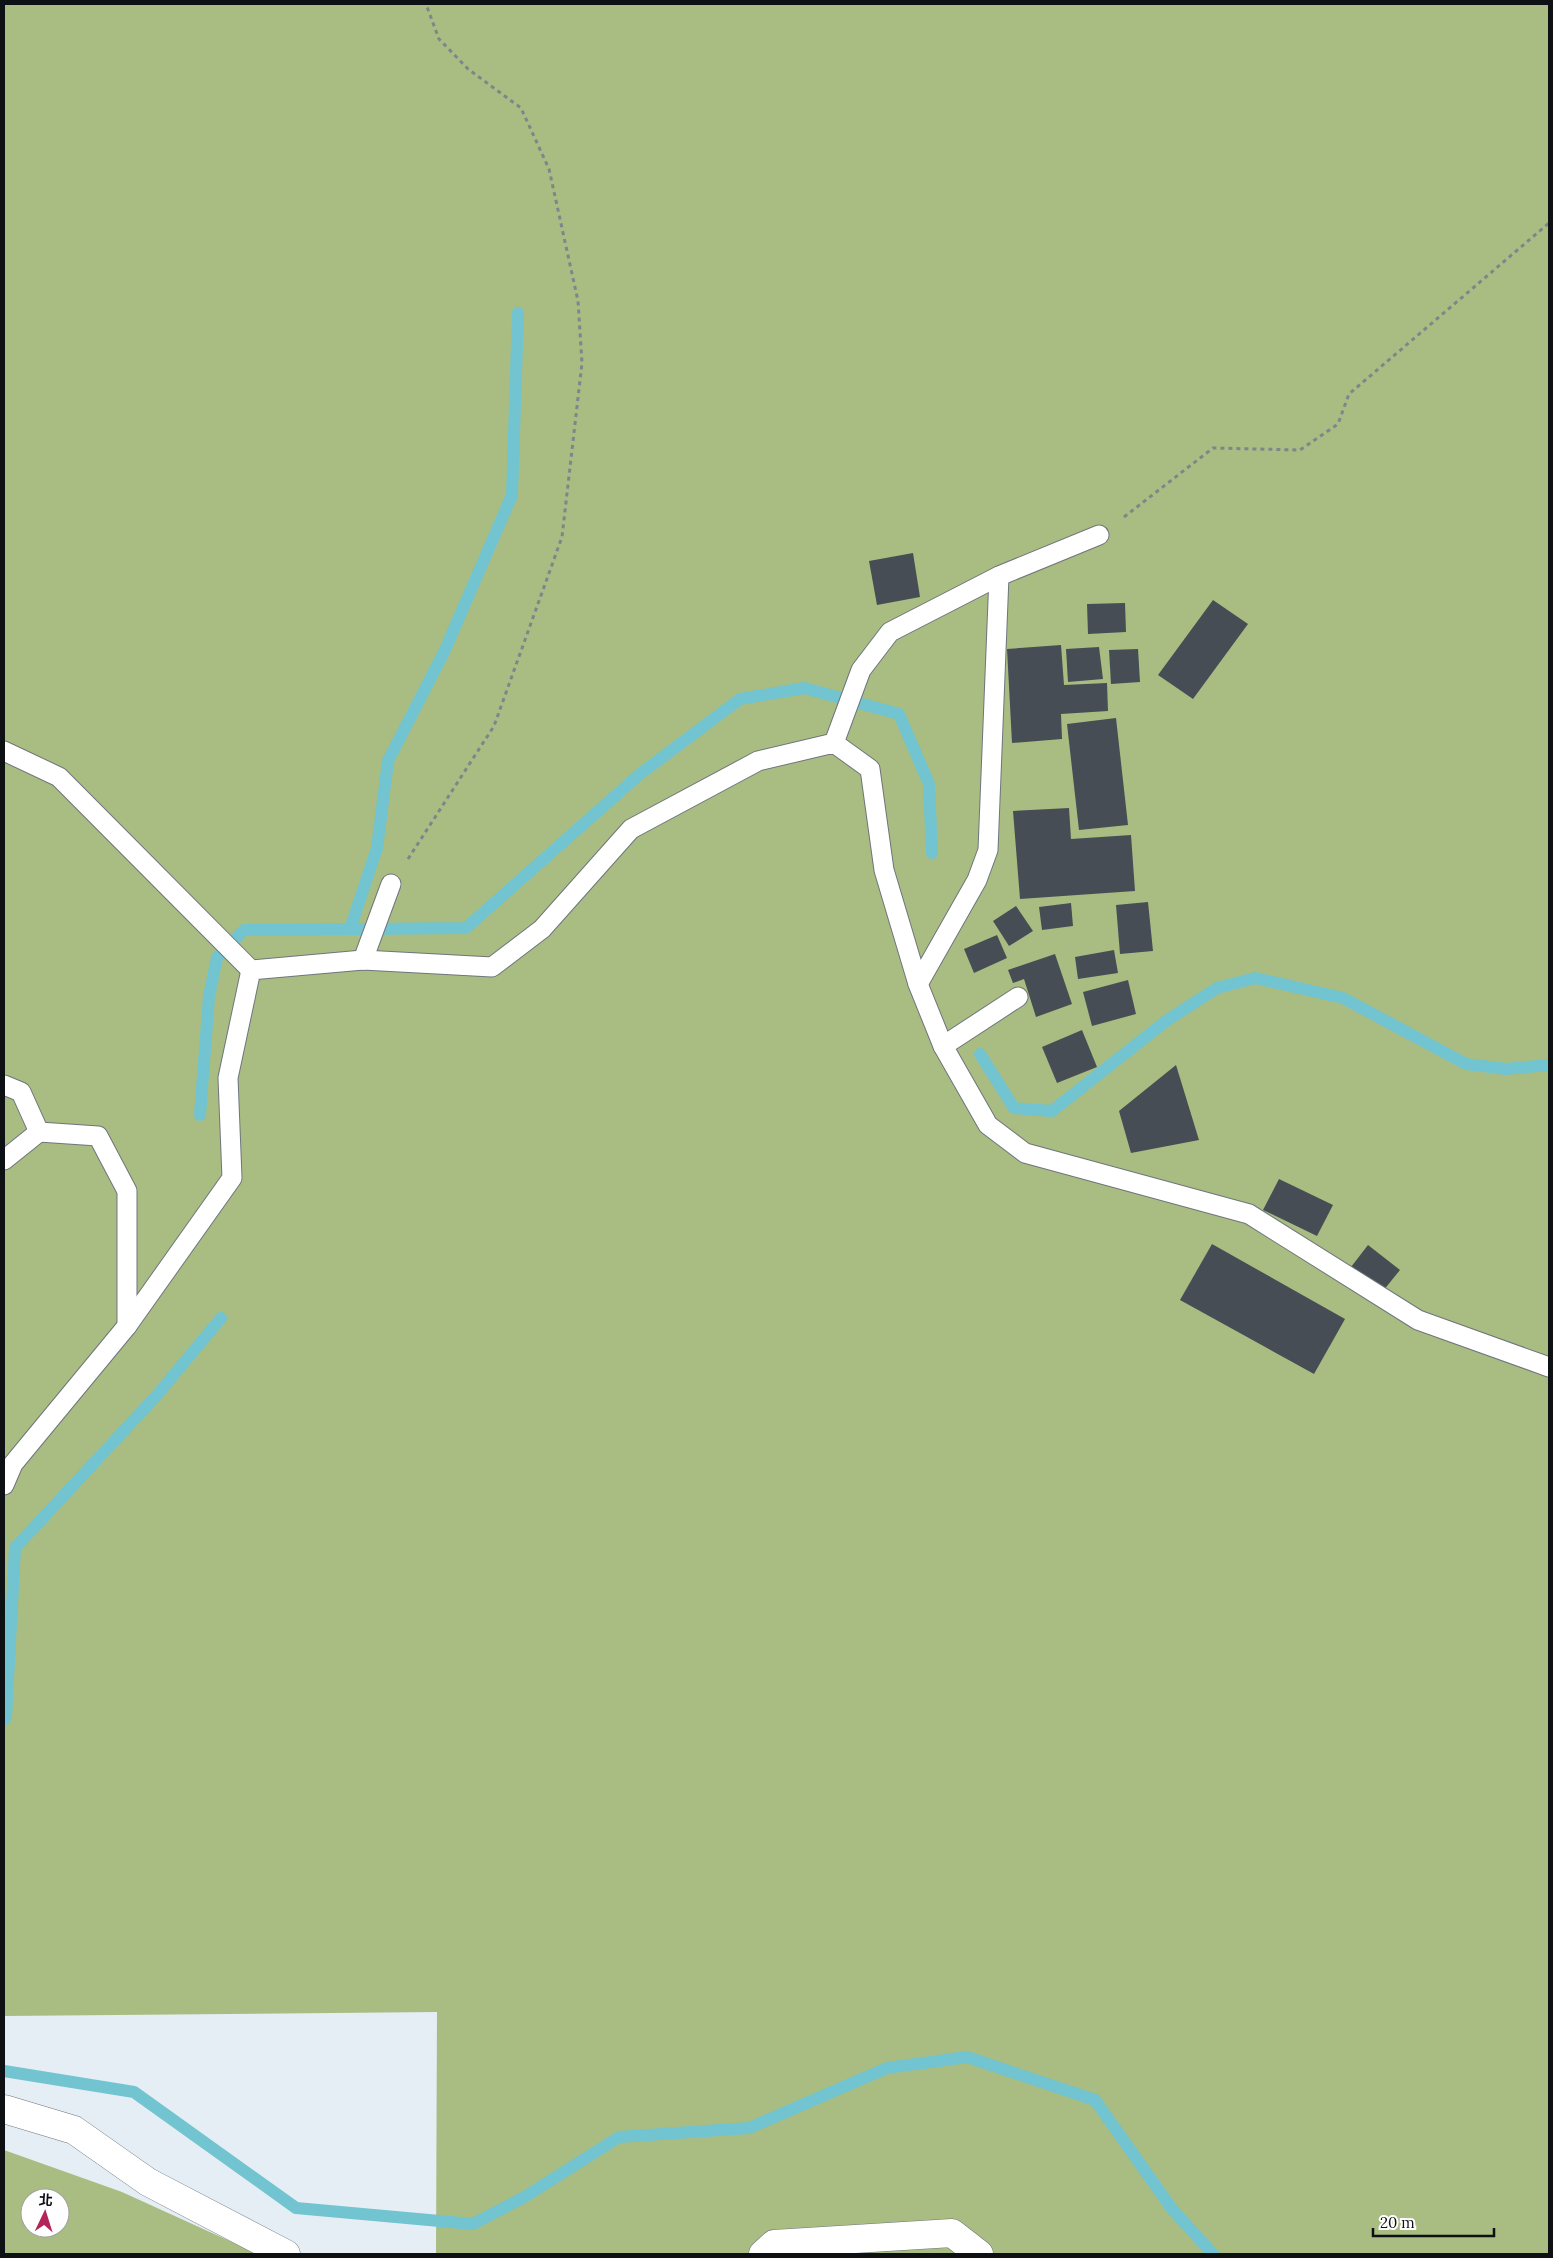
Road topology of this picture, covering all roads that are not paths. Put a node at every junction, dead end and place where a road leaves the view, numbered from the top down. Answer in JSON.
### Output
{"nodes":[{"id":1,"x":1099,"y":535,"type":"road end"},
{"id":2,"x":999,"y":576,"type":"junction"},
{"id":3,"x":834,"y":743,"type":"junction"},
{"id":4,"x":4,"y":751,"type":"edge"},
{"id":5,"x":391,"y":884,"type":"road end"},
{"id":6,"x":363,"y":960,"type":"junction"},
{"id":7,"x":251,"y":970,"type":"junction"},
{"id":8,"x":918,"y":984,"type":"junction"},
{"id":9,"x":1018,"y":997,"type":"dead end"},
{"id":10,"x":943,"y":1046,"type":"junction"},
{"id":11,"x":4,"y":1085,"type":"edge"},
{"id":12,"x":39,"y":1132,"type":"junction"},
{"id":13,"x":4,"y":1160,"type":"edge"},
{"id":14,"x":127,"y":1326,"type":"junction"},
{"id":15,"x":1549,"y":1367,"type":"edge"},
{"id":16,"x":4,"y":1485,"type":"edge"},
{"id":17,"x":4,"y":2109,"type":"edge"},
{"id":18,"x":286,"y":2254,"type":"edge"},
{"id":19,"x":763,"y":2254,"type":"edge"},
{"id":20,"x":978,"y":2254,"type":"edge"}],
"edges":[{"from":1,"to":2,"type":"lane"},
{"from":2,"to":3,"type":"lane"},
{"from":2,"to":8,"type":"lane"},
{"from":3,"to":6,"type":"lane"},
{"from":3,"to":8,"type":"lane"},
{"from":4,"to":7,"type":"lane"},
{"from":5,"to":6,"type":"lane"},
{"from":6,"to":7,"type":"lane"},
{"from":7,"to":14,"type":"lane"},
{"from":8,"to":10,"type":"lane"},
{"from":9,"to":10,"type":"lane"},
{"from":10,"to":15,"type":"lane"},
{"from":11,"to":12,"type":"lane"},
{"from":12,"to":13,"type":"lane"},
{"from":12,"to":14,"type":"lane"},
{"from":14,"to":16,"type":"lane"},
{"from":17,"to":18,"type":"street"},
{"from":19,"to":20,"type":"street"}]}
